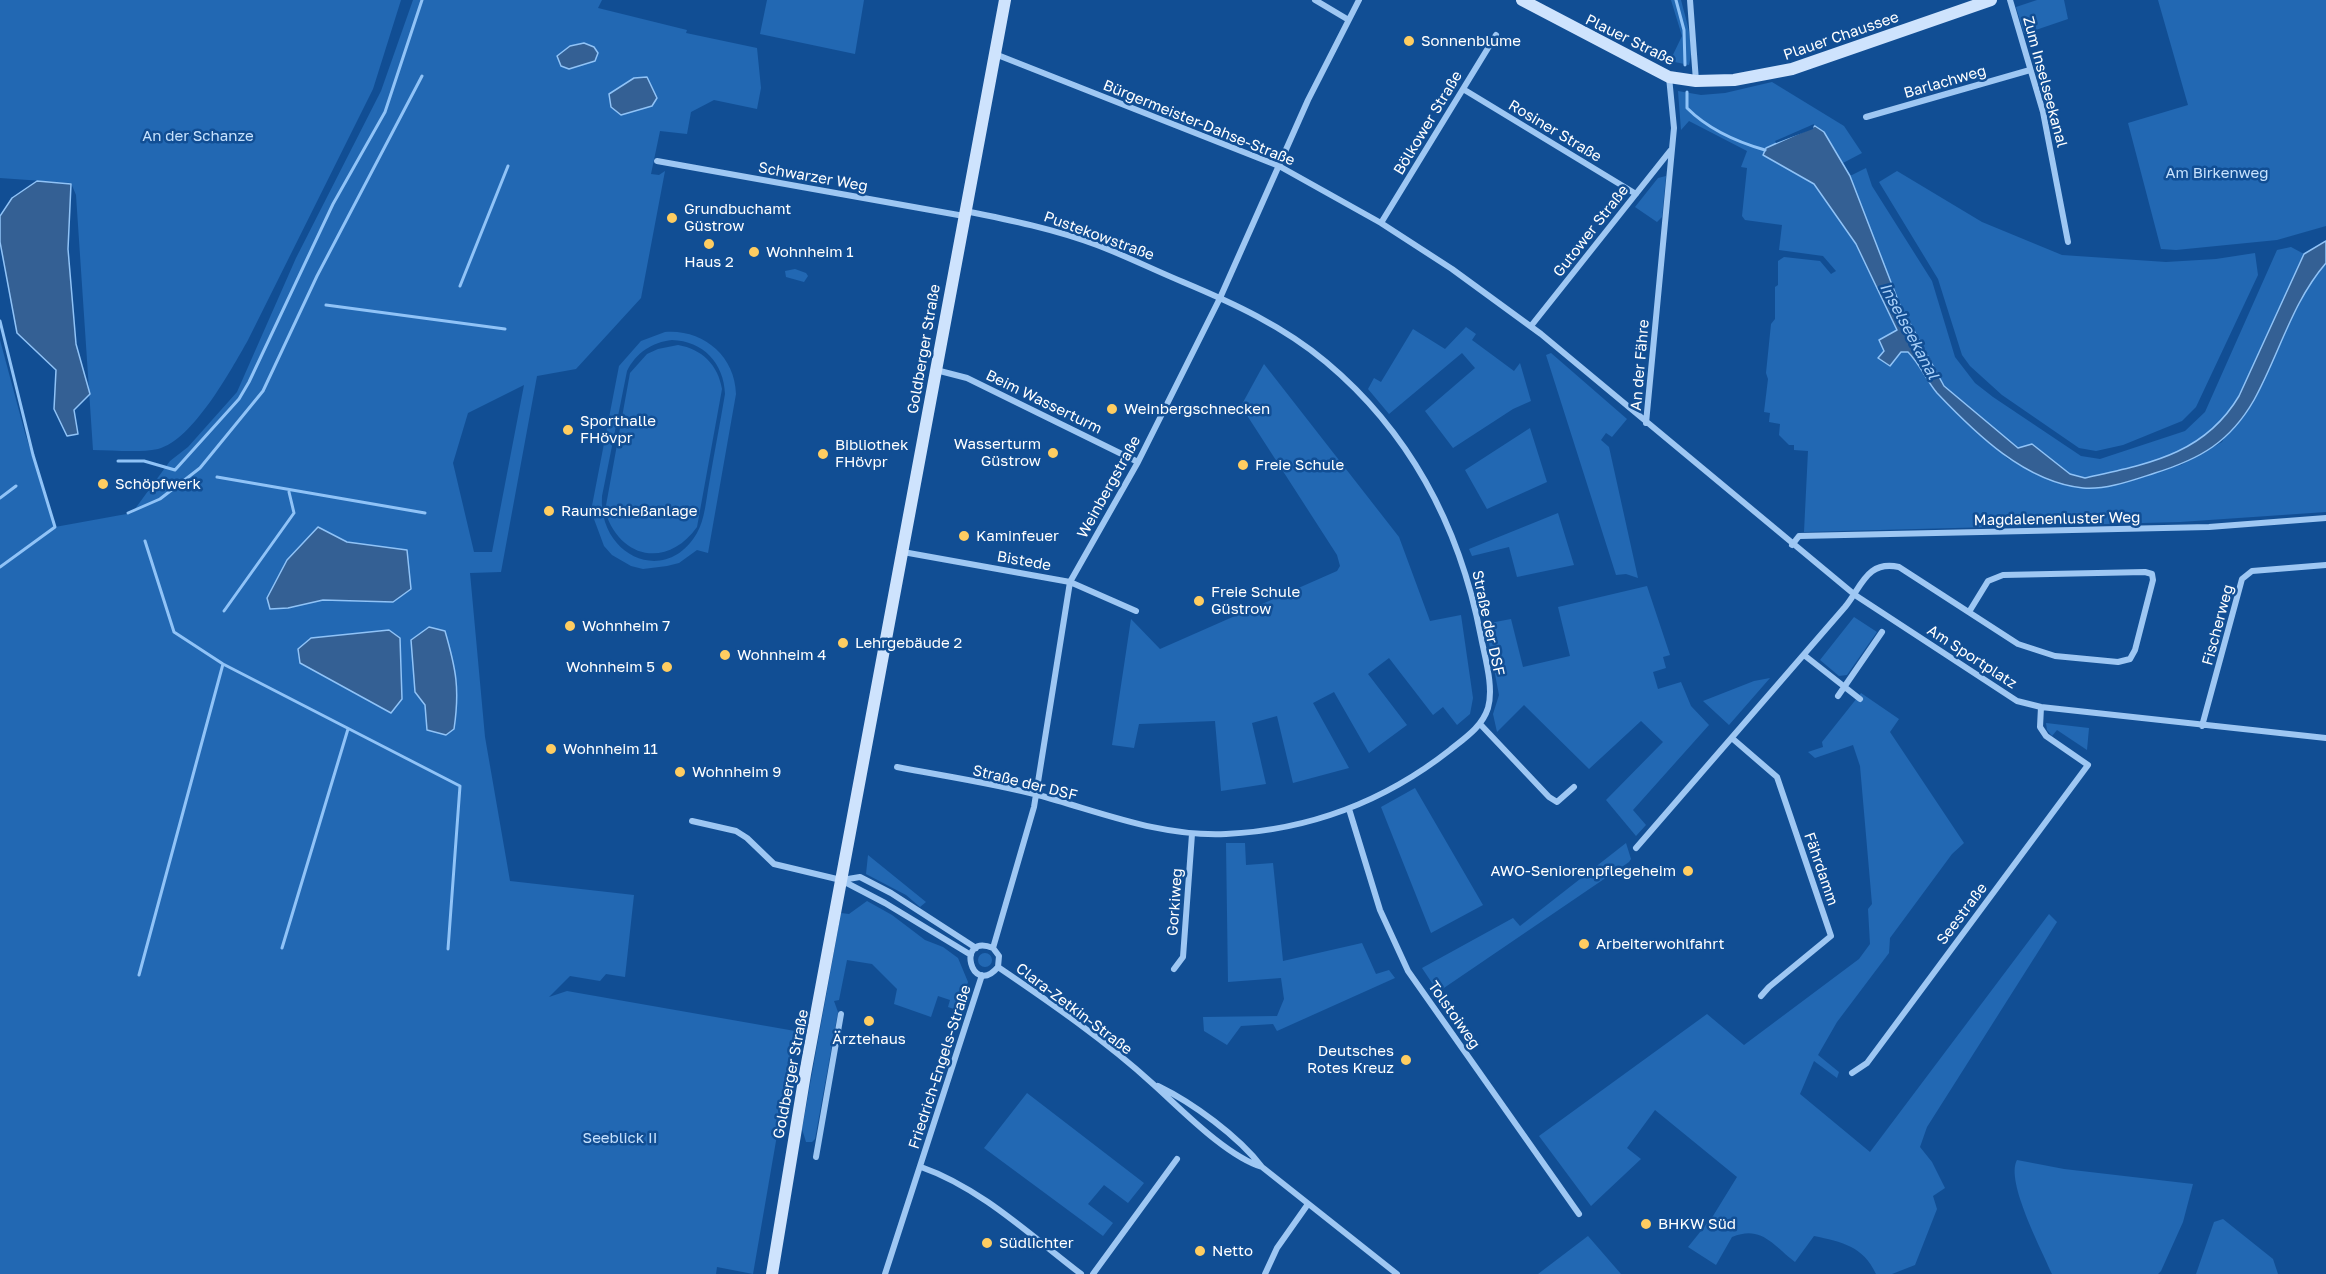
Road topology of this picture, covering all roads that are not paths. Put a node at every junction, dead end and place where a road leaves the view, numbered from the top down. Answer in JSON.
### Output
{"nodes":[{"id":1,"x":1005,"y":0,"type":"edge"},
{"id":2,"x":1315,"y":0,"type":"edge"},
{"id":3,"x":1359,"y":0,"type":"edge"},
{"id":4,"x":1690,"y":0,"type":"edge"},
{"id":5,"x":1991,"y":0,"type":"edge"},
{"id":6,"x":2010,"y":0,"type":"edge"},
{"id":7,"x":1524,"y":1,"type":"edge"},
{"id":8,"x":1347,"y":20,"type":"junction"},
{"id":9,"x":1496,"y":35,"type":"dead end"},
{"id":10,"x":994,"y":54,"type":"junction"},
{"id":11,"x":2030,"y":70,"type":"junction"},
{"id":12,"x":1669,"y":77,"type":"junction"},
{"id":13,"x":1696,"y":81,"type":"junction"},
{"id":14,"x":1463,"y":89,"type":"junction"},
{"id":15,"x":1866,"y":117,"type":"dead end"},
{"id":16,"x":1670,"y":151,"type":"junction"},
{"id":17,"x":657,"y":161,"type":"dead end"},
{"id":18,"x":1278,"y":166,"type":"junction"},
{"id":19,"x":1636,"y":194,"type":"junction"},
{"id":20,"x":964,"y":214,"type":"junction"},
{"id":21,"x":1381,"y":223,"type":"junction"},
{"id":22,"x":2068,"y":242,"type":"dead end"},
{"id":23,"x":1220,"y":298,"type":"junction"},
{"id":24,"x":1531,"y":326,"type":"junction"},
{"id":25,"x":936,"y":370,"type":"junction"},
{"id":26,"x":1647,"y":423,"type":"junction"},
{"id":27,"x":1138,"y":462,"type":"junction"},
{"id":28,"x":2326,"y":518,"type":"edge"},
{"id":29,"x":1792,"y":544,"type":"junction"},
{"id":30,"x":902,"y":552,"type":"junction"},
{"id":31,"x":2326,"y":565,"type":"edge"},
{"id":32,"x":1070,"y":582,"type":"junction"},
{"id":33,"x":1855,"y":595,"type":"junction"},
{"id":34,"x":1136,"y":611,"type":"dead end"},
{"id":35,"x":1969,"y":612,"type":"junction"},
{"id":36,"x":1882,"y":632,"type":"dead end"},
{"id":37,"x":1804,"y":654,"type":"junction"},
{"id":38,"x":1845,"y":687,"type":"junction"},
{"id":39,"x":1838,"y":696,"type":"dead end"},
{"id":40,"x":1860,"y":699,"type":"dead end"},
{"id":41,"x":2041,"y":707,"type":"junction"},
{"id":42,"x":1480,"y":724,"type":"junction"},
{"id":43,"x":2202,"y":726,"type":"junction"},
{"id":44,"x":2326,"y":738,"type":"edge"},
{"id":45,"x":1732,"y":739,"type":"junction"},
{"id":46,"x":897,"y":767,"type":"dead end"},
{"id":47,"x":1574,"y":787,"type":"dead end"},
{"id":48,"x":1036,"y":795,"type":"junction"},
{"id":49,"x":1349,"y":809,"type":"junction"},
{"id":50,"x":692,"y":821,"type":"dead end"},
{"id":51,"x":1192,"y":834,"type":"junction"},
{"id":52,"x":1636,"y":848,"type":"dead end"},
{"id":53,"x":841,"y":880,"type":"junction"},
{"id":54,"x":976,"y":948,"type":"junction"},
{"id":55,"x":993,"y":948,"type":"junction"},
{"id":56,"x":971,"y":955,"type":"junction"},
{"id":57,"x":998,"y":967,"type":"junction"},
{"id":58,"x":1174,"y":969,"type":"dead end"},
{"id":59,"x":982,"y":975,"type":"junction"},
{"id":60,"x":1761,"y":996,"type":"dead end"},
{"id":61,"x":841,"y":1014,"type":"dead end"},
{"id":62,"x":1852,"y":1073,"type":"dead end"},
{"id":63,"x":1153,"y":1084,"type":"junction"},
{"id":64,"x":816,"y":1157,"type":"dead end"},
{"id":65,"x":1177,"y":1159,"type":"dead end"},
{"id":66,"x":921,"y":1167,"type":"junction"},
{"id":67,"x":1262,"y":1167,"type":"junction"},
{"id":68,"x":1308,"y":1204,"type":"junction"},
{"id":69,"x":1579,"y":1214,"type":"dead end"},
{"id":70,"x":1267,"y":1273,"type":"edge"},
{"id":71,"x":772,"y":1274,"type":"edge"},
{"id":72,"x":885,"y":1274,"type":"edge"},
{"id":73,"x":1081,"y":1274,"type":"edge"},
{"id":74,"x":1093,"y":1274,"type":"edge"},
{"id":75,"x":1397,"y":1274,"type":"edge"}],
"edges":[{"from":1,"to":10,"type":"main road","name":"Goldberger Straße"},
{"from":2,"to":8,"type":"street"},
{"from":3,"to":8,"type":"street","name":"Weinbergstraße"},
{"from":4,"to":13,"type":"street"},
{"from":5,"to":13,"type":"main road","name":"Plauer Chaussee"},
{"from":6,"to":11,"type":"street","name":"Zum Inselseekanal"},
{"from":7,"to":12,"type":"main road","name":"Plauer Straße"},
{"from":8,"to":18,"type":"street","name":"Weinbergstraße"},
{"from":9,"to":14,"type":"street","name":"Bölkower Straße"},
{"from":10,"to":18,"type":"street","name":"Bürgermeister-Dahse-Straße"},
{"from":10,"to":20,"type":"main road","name":"Goldberger Straße"},
{"from":11,"to":15,"type":"street","name":"Barlachweg"},
{"from":11,"to":22,"type":"street","name":"Zum Inselseekanal"},
{"from":12,"to":13,"type":"main road","name":"Plauer Straße"},
{"from":12,"to":16,"type":"street","name":"An der Fähre"},
{"from":14,"to":19,"type":"street","name":"Rosiner Straße"},
{"from":14,"to":21,"type":"street","name":"Bölkower Straße"},
{"from":16,"to":19,"type":"street","name":"Gutower Straße"},
{"from":16,"to":26,"type":"street","name":"An der Fähre"},
{"from":17,"to":20,"type":"street","name":"Schwarzer Weg"},
{"from":18,"to":21,"type":"street","name":"Bürgermeister-Dahse-Straße"},
{"from":18,"to":23,"type":"street","name":"Weinbergstraße"},
{"from":19,"to":24,"type":"street","name":"Gutower Straße"},
{"from":20,"to":23,"type":"street","name":"Pustekowstraße"},
{"from":20,"to":25,"type":"main road","name":"Goldberger Straße"},
{"from":21,"to":24,"type":"street","name":"Bürgermeister-Dahse-Straße"},
{"from":23,"to":27,"type":"street","name":"Weinbergstraße"},
{"from":23,"to":42,"type":"street","name":"Straße der DSF"},
{"from":24,"to":26,"type":"street","name":"Bürgermeister-Dahse-Straße"},
{"from":25,"to":27,"type":"street","name":"Beim Wasserturm"},
{"from":25,"to":30,"type":"main road","name":"Goldberger Straße"},
{"from":26,"to":29,"type":"street","name":"An der Fähre"},
{"from":27,"to":32,"type":"street","name":"Weinbergstraße"},
{"from":28,"to":29,"type":"street","name":"Magdalenenluster Weg"},
{"from":29,"to":33,"type":"street","name":"An der Fähre"},
{"from":30,"to":32,"type":"street","name":"Bistede"},
{"from":30,"to":53,"type":"main road","name":"Goldberger Straße"},
{"from":31,"to":43,"type":"street","name":"Fischerweg"},
{"from":32,"to":34,"type":"street","name":"Bistede"},
{"from":32,"to":48,"type":"street","name":"Weinbergstraße"},
{"from":33,"to":35,"type":"street"},
{"from":33,"to":37,"type":"street"},
{"from":33,"to":41,"type":"street","name":"Am Sportplatz"},
{"from":35,"to":35,"type":"street"},
{"from":36,"to":38,"type":"street"},
{"from":37,"to":38,"type":"street"},
{"from":37,"to":45,"type":"street"},
{"from":38,"to":39,"type":"street"},
{"from":38,"to":40,"type":"street"},
{"from":41,"to":43,"type":"street"},
{"from":41,"to":62,"type":"street","name":"Seestraße"},
{"from":42,"to":47,"type":"street"},
{"from":42,"to":49,"type":"street","name":"Straße der DSF"},
{"from":43,"to":44,"type":"street"},
{"from":45,"to":52,"type":"street"},
{"from":45,"to":60,"type":"street","name":"Fährdamm"},
{"from":46,"to":48,"type":"street","name":"Straße der DSF"},
{"from":48,"to":51,"type":"street","name":"Straße der DSF"},
{"from":48,"to":55,"type":"street","name":"Weinbergstraße"},
{"from":49,"to":51,"type":"street","name":"Straße der DSF"},
{"from":49,"to":69,"type":"street","name":"Tolstoiweg"},
{"from":50,"to":53,"type":"street"},
{"from":51,"to":58,"type":"street","name":"Gorkiweg"},
{"from":53,"to":54,"type":"street"},
{"from":53,"to":56,"type":"street"},
{"from":53,"to":71,"type":"main road","name":"Goldberger Straße"},
{"from":54,"to":55,"type":"street"},
{"from":54,"to":56,"type":"street"},
{"from":55,"to":57,"type":"street","name":"Clara-Zetkin-Straße"},
{"from":56,"to":59,"type":"street"},
{"from":57,"to":59,"type":"street"},
{"from":57,"to":63,"type":"street","name":"Clara-Zetkin-Straße"},
{"from":59,"to":66,"type":"street","name":"Friedrich-Engels-Straße"},
{"from":61,"to":64,"type":"street"},
{"from":63,"to":67,"type":"street","name":"Clara-Zetkin-Straße"},
{"from":63,"to":67,"type":"street","name":"Clara-Zetkin-Straße"},
{"from":65,"to":74,"type":"street"},
{"from":66,"to":72,"type":"street","name":"Friedrich-Engels-Straße"},
{"from":66,"to":73,"type":"street","name":"Friedrich-Engels-Straße"},
{"from":67,"to":68,"type":"street","name":"Clara-Zetkin-Straße"},
{"from":68,"to":70,"type":"street"},
{"from":68,"to":75,"type":"street","name":"Clara-Zetkin-Straße"}]}
